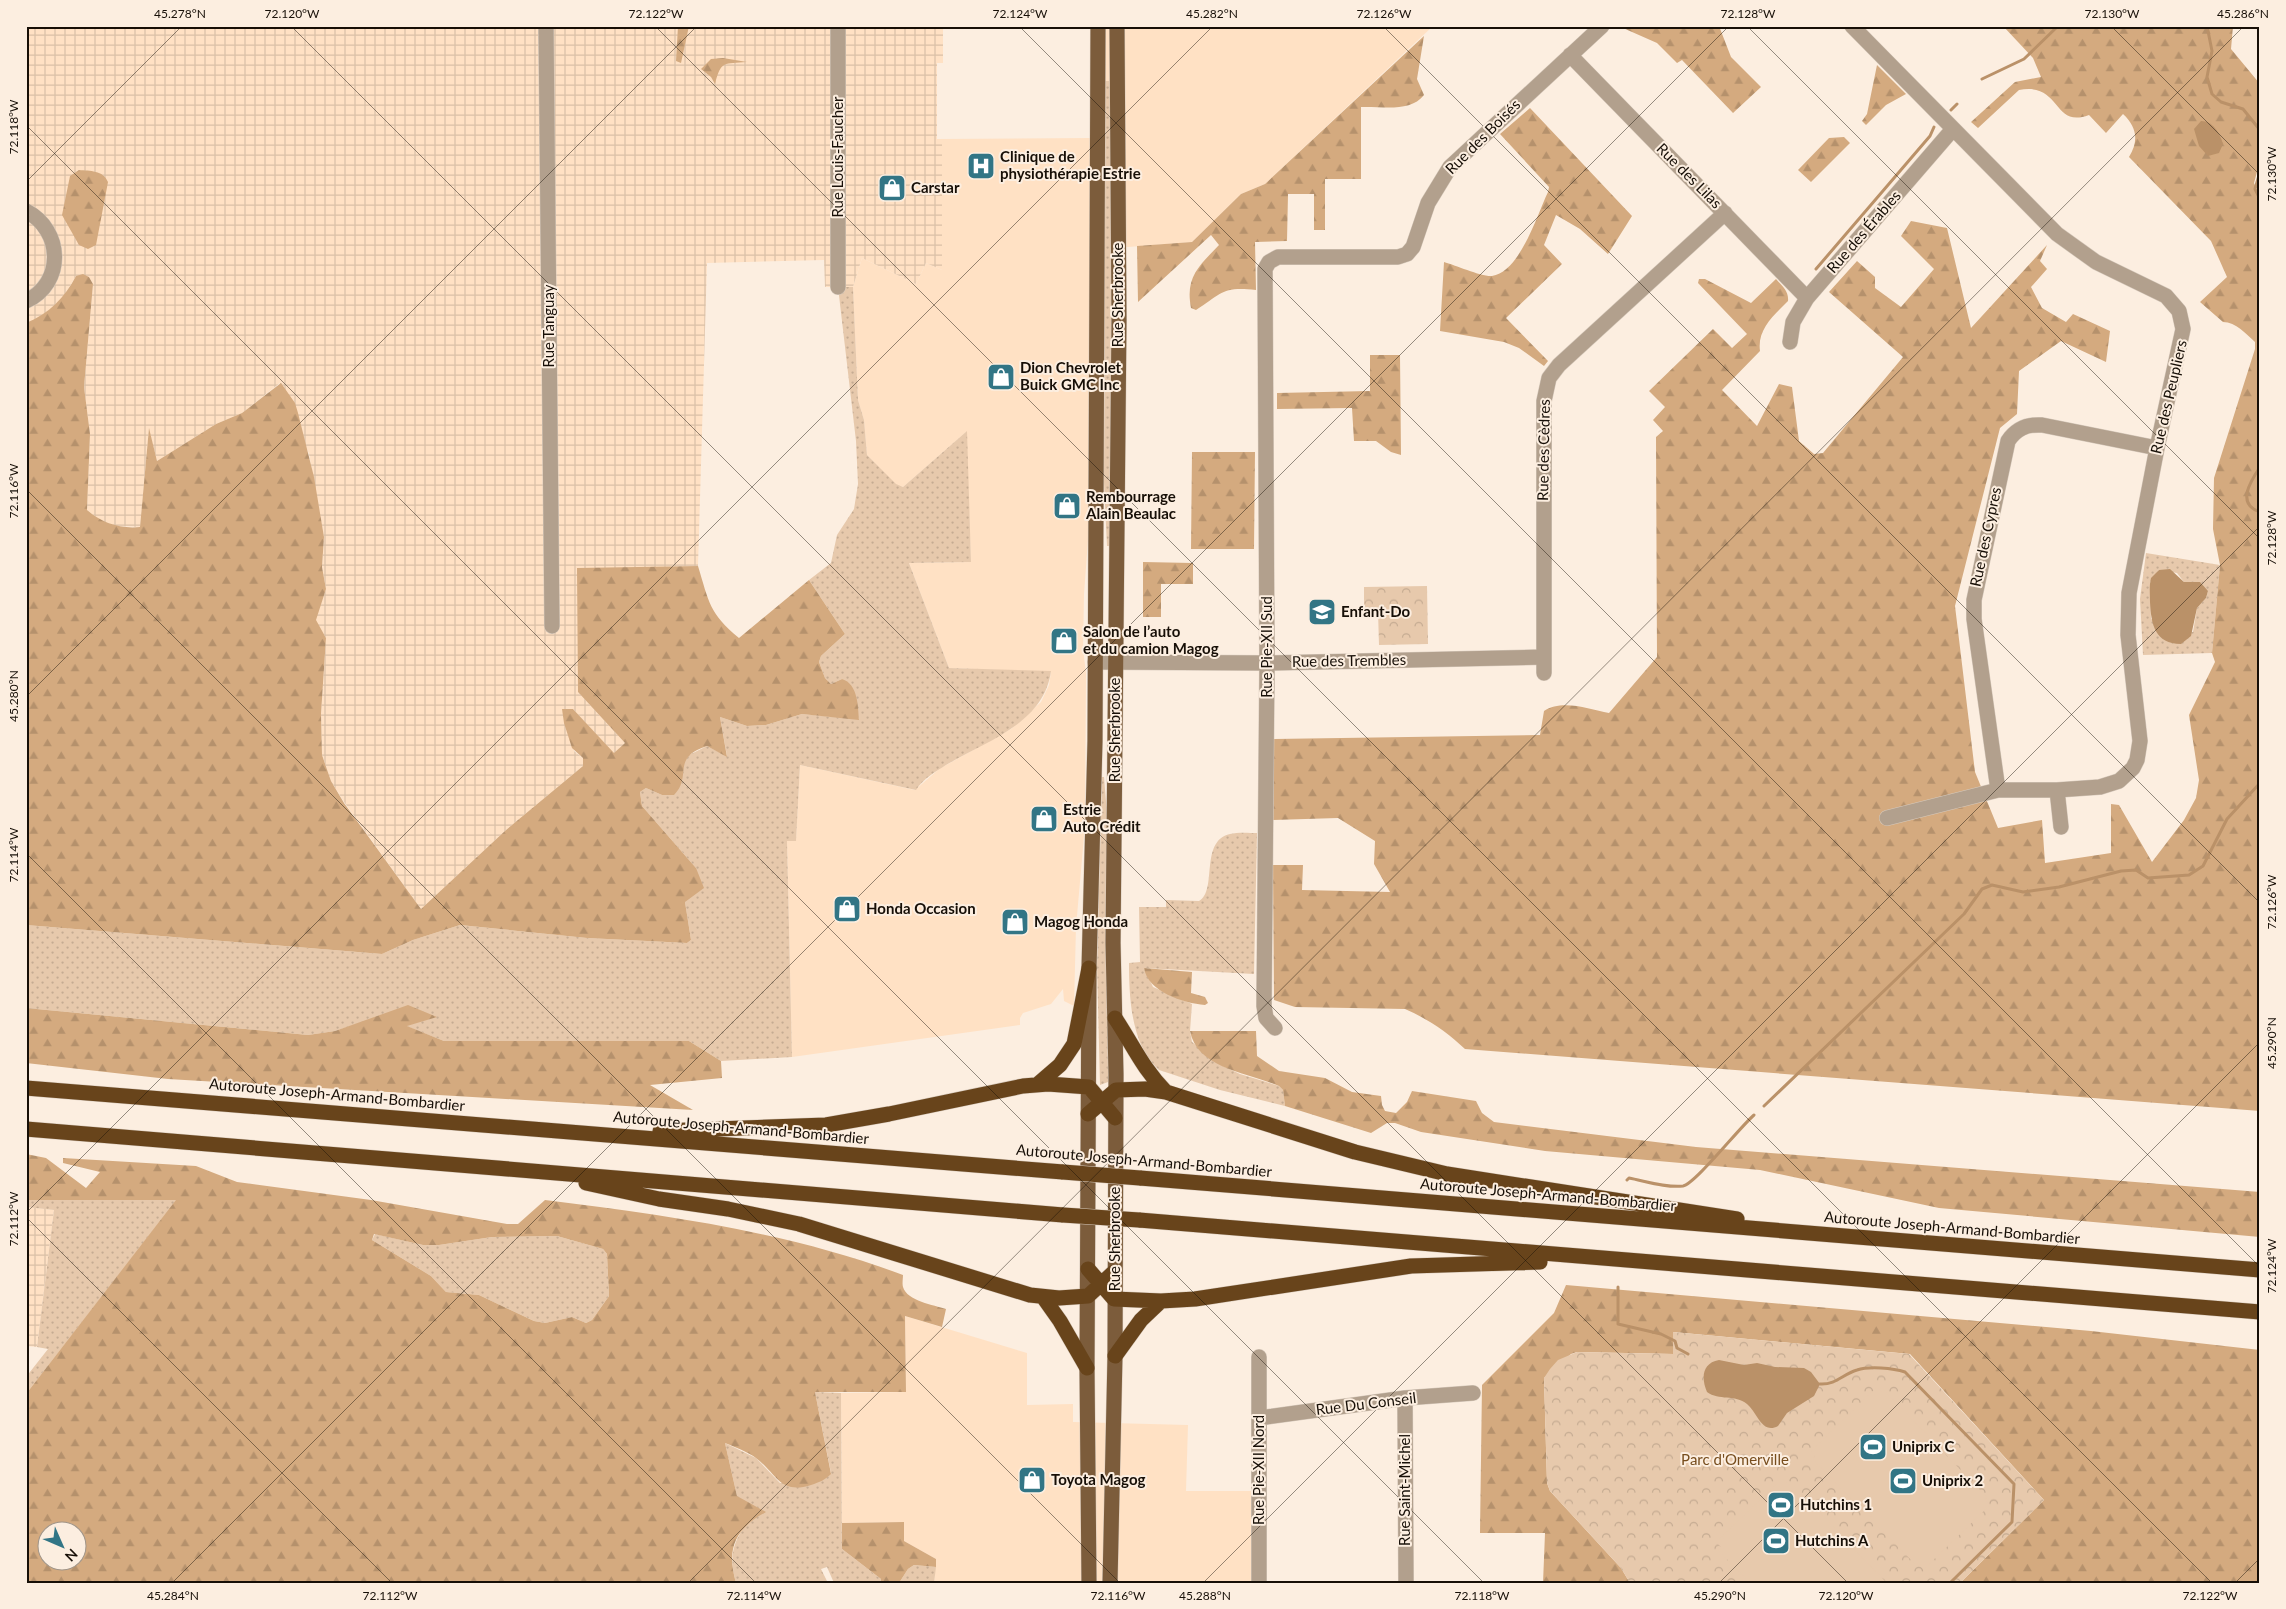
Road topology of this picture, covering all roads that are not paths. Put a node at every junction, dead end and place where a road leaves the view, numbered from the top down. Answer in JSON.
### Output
{"nodes":[{"id":1,"x":546,"y":26,"type":"edge"},
{"id":2,"x":838,"y":26,"type":"edge"},
{"id":3,"x":1098,"y":26,"type":"edge"},
{"id":4,"x":1117,"y":26,"type":"edge"},
{"id":5,"x":1602,"y":26,"type":"edge"},
{"id":6,"x":1852,"y":26,"type":"edge"},
{"id":7,"x":1570,"y":55,"type":"junction"},
{"id":8,"x":1953,"y":129,"type":"junction"},
{"id":9,"x":26,"y":211,"type":"edge"},
{"id":10,"x":1725,"y":213,"type":"junction"},
{"id":11,"x":1269,"y":262,"type":"joint"},
{"id":12,"x":838,"y":288,"type":"dead end"},
{"id":13,"x":1807,"y":298,"type":"junction"},
{"id":14,"x":26,"y":301,"type":"edge"},
{"id":15,"x":1790,"y":342,"type":"dead end"},
{"id":16,"x":2157,"y":448,"type":"junction"},
{"id":17,"x":552,"y":626,"type":"dead end"},
{"id":18,"x":1544,"y":657,"type":"junction"},
{"id":19,"x":1095,"y":662,"type":"junction"},
{"id":20,"x":1115,"y":662,"type":"junction"},
{"id":21,"x":1267,"y":663,"type":"junction"},
{"id":22,"x":1544,"y":674,"type":"dead end"},
{"id":23,"x":1998,"y":790,"type":"junction"},
{"id":24,"x":2057,"y":790,"type":"junction"},
{"id":25,"x":1886,"y":818,"type":"dead end"},
{"id":26,"x":2061,"y":827,"type":"dead end"},
{"id":27,"x":1090,"y":968,"type":"junction"},
{"id":28,"x":1115,"y":1018,"type":"junction"},
{"id":29,"x":1275,"y":1028,"type":"dead end"},
{"id":30,"x":1038,"y":1084,"type":"junction"},
{"id":31,"x":1089,"y":1087,"type":"junction"},
{"id":32,"x":26,"y":1088,"type":"edge"},
{"id":33,"x":1116,"y":1090,"type":"junction"},
{"id":34,"x":1166,"y":1092,"type":"junction"},
{"id":35,"x":1102,"y":1102,"type":"junction"},
{"id":36,"x":1088,"y":1114,"type":"junction"},
{"id":37,"x":1116,"y":1118,"type":"junction"},
{"id":38,"x":26,"y":1129,"type":"edge"},
{"id":39,"x":591,"y":1134,"type":"junction"},
{"id":40,"x":531,"y":1171,"type":"junction"},
{"id":41,"x":1855,"y":1238,"type":"junction"},
{"id":42,"x":1624,"y":1260,"type":"junction"},
{"id":43,"x":1088,"y":1269,"type":"junction"},
{"id":44,"x":2260,"y":1270,"type":"edge"},
{"id":45,"x":1114,"y":1272,"type":"junction"},
{"id":46,"x":1101,"y":1284,"type":"junction"},
{"id":47,"x":1088,"y":1296,"type":"junction"},
{"id":48,"x":1043,"y":1297,"type":"junction"},
{"id":49,"x":1114,"y":1298,"type":"junction"},
{"id":50,"x":1161,"y":1301,"type":"junction"},
{"id":51,"x":2199,"y":1307,"type":"junction"},
{"id":52,"x":2260,"y":1312,"type":"edge"},
{"id":53,"x":2260,"y":1319,"type":"edge"},
{"id":54,"x":1115,"y":1356,"type":"junction"},
{"id":55,"x":1259,"y":1357,"type":"dead end"},
{"id":56,"x":1087,"y":1368,"type":"junction"},
{"id":57,"x":1473,"y":1393,"type":"dead end"},
{"id":58,"x":1405,"y":1398,"type":"junction"},
{"id":59,"x":1259,"y":1418,"type":"junction"},
{"id":60,"x":1089,"y":1583,"type":"edge"},
{"id":61,"x":1110,"y":1583,"type":"edge"},
{"id":62,"x":1259,"y":1583,"type":"edge"},
{"id":63,"x":1406,"y":1583,"type":"edge"}],
"edges":[{"from":1,"to":17,"type":"street","name":"Rue Tanguay"},
{"from":2,"to":12,"type":"street","name":"Rue Louis-Faucher"},
{"from":3,"to":19,"type":"main road","name":"Rue Sherbrooke"},
{"from":4,"to":20,"type":"main road","name":"Rue Sherbrooke"},
{"from":5,"to":7,"type":"street","name":"Rue des Boisés"},
{"from":6,"to":8,"type":"street","name":"Rue des Peupliers"},
{"from":7,"to":10,"type":"street","name":"Rue des Lilas"},
{"from":7,"to":11,"type":"street","name":"Rue des Boisés"},
{"from":8,"to":13,"type":"street","name":"Rue des Érables"},
{"from":8,"to":16,"type":"street","name":"Rue des Peupliers"},
{"from":9,"to":14,"type":"street"},
{"from":10,"to":13,"type":"street","name":"Rue des Lilas"},
{"from":10,"to":18,"type":"street","name":"Rue des Cèdres"},
{"from":11,"to":21,"type":"street","name":"Rue Pie-XII Sud"},
{"from":13,"to":15,"type":"street","name":"Rue des Érables"},
{"from":16,"to":23,"type":"street","name":"Rue des Cypres"},
{"from":16,"to":24,"type":"street","name":"Rue des Peupliers"},
{"from":18,"to":21,"type":"street","name":"Rue des Trembles"},
{"from":18,"to":22,"type":"street","name":"Rue des Cèdres"},
{"from":19,"to":20,"type":"street","name":"Rue des Trembles"},
{"from":19,"to":27,"type":"main road","name":"Rue Sherbrooke"},
{"from":20,"to":21,"type":"street","name":"Rue des Trembles"},
{"from":20,"to":28,"type":"main road","name":"Rue Sherbrooke"},
{"from":21,"to":29,"type":"street","name":"Rue Pie-XII Sud"},
{"from":23,"to":24,"type":"street"},
{"from":23,"to":25,"type":"street"},
{"from":24,"to":26,"type":"street"},
{"from":27,"to":30,"type":"highway"},
{"from":27,"to":31,"type":"main road","name":"Rue Sherbrooke"},
{"from":28,"to":33,"type":"main road","name":"Rue Sherbrooke"},
{"from":28,"to":34,"type":"highway"},
{"from":30,"to":31,"type":"highway"},
{"from":30,"to":39,"type":"highway"},
{"from":31,"to":35,"type":"highway"},
{"from":31,"to":36,"type":"main road","name":"Rue Sherbrooke"},
{"from":32,"to":39,"type":"highway","name":"Autoroute Joseph-Armand-Bombardier"},
{"from":33,"to":34,"type":"highway"},
{"from":33,"to":35,"type":"highway"},
{"from":33,"to":37,"type":"main road","name":"Rue Sherbrooke"},
{"from":34,"to":41,"type":"highway"},
{"from":35,"to":36,"type":"highway"},
{"from":35,"to":37,"type":"highway"},
{"from":36,"to":43,"type":"main road","name":"Rue Sherbrooke"},
{"from":37,"to":45,"type":"main road","name":"Rue Sherbrooke"},
{"from":38,"to":40,"type":"highway"},
{"from":39,"to":41,"type":"highway","name":"Autoroute Joseph-Armand-Bombardier","bridge":true},
{"from":40,"to":42,"type":"highway","bridge":true},
{"from":40,"to":48,"type":"highway"},
{"from":41,"to":44,"type":"highway","name":"Autoroute Joseph-Armand-Bombardier"},
{"from":42,"to":50,"type":"highway"},
{"from":42,"to":51,"type":"highway"},
{"from":43,"to":46,"type":"highway"},
{"from":43,"to":47,"type":"main road","name":"Rue Sherbrooke"},
{"from":45,"to":46,"type":"highway"},
{"from":45,"to":49,"type":"main road","name":"Rue Sherbrooke"},
{"from":46,"to":47,"type":"highway"},
{"from":46,"to":49,"type":"highway"},
{"from":47,"to":48,"type":"highway"},
{"from":47,"to":56,"type":"main road","name":"Rue Sherbrooke"},
{"from":48,"to":56,"type":"highway"},
{"from":49,"to":50,"type":"highway"},
{"from":49,"to":54,"type":"main road","name":"Rue Sherbrooke"},
{"from":50,"to":54,"type":"highway"},
{"from":51,"to":52,"type":"highway"},
{"from":51,"to":53,"type":"highway"},
{"from":54,"to":61,"type":"main road","name":"Rue Sherbrooke"},
{"from":55,"to":59,"type":"street","name":"Rue Pie-XII Nord"},
{"from":56,"to":60,"type":"main road","name":"Rue Sherbrooke"},
{"from":57,"to":58,"type":"street","name":"Rue Du Conseil"},
{"from":58,"to":59,"type":"street","name":"Rue Du Conseil"},
{"from":58,"to":63,"type":"street","name":"Rue Saint-Michel"},
{"from":59,"to":62,"type":"street","name":"Rue Pie-XII Nord"}]}
